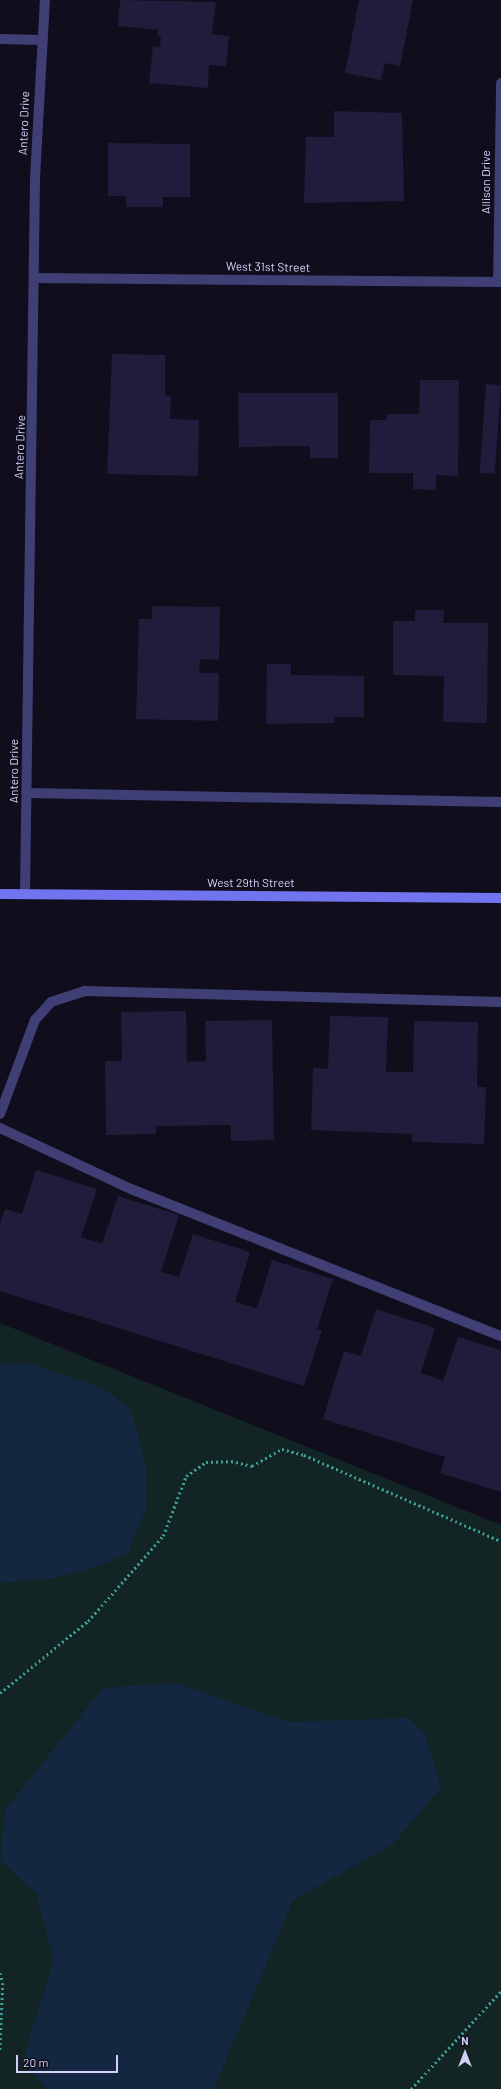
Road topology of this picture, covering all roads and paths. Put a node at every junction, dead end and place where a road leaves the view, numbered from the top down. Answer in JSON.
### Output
{"nodes":[{"id":1,"x":45,"y":0,"type":"edge"},
{"id":2,"x":0,"y":39,"type":"edge"},
{"id":3,"x":41,"y":40,"type":"junction"},
{"id":4,"x":501,"y":83,"type":"edge"},
{"id":5,"x":35,"y":278,"type":"junction"},
{"id":6,"x":500,"y":282,"type":"edge"},
{"id":7,"x":28,"y":793,"type":"junction"},
{"id":8,"x":501,"y":802,"type":"edge"},
{"id":9,"x":0,"y":894,"type":"edge"},
{"id":10,"x":25,"y":894,"type":"junction"},
{"id":11,"x":501,"y":898,"type":"edge"},
{"id":12,"x":501,"y":1002,"type":"edge"},
{"id":13,"x":0,"y":1114,"type":"edge"},
{"id":14,"x":0,"y":1128,"type":"edge"},
{"id":15,"x":501,"y":1336,"type":"edge"},
{"id":16,"x":501,"y":1541,"type":"edge"},
{"id":17,"x":0,"y":1693,"type":"edge"},
{"id":18,"x":0,"y":1973,"type":"edge"},
{"id":19,"x":501,"y":1991,"type":"edge"},
{"id":20,"x":0,"y":2052,"type":"edge"},
{"id":21,"x":411,"y":2089,"type":"edge"}],
"edges":[{"from":1,"to":3,"type":"street","name":"Antero Drive"},
{"from":2,"to":3,"type":"street"},
{"from":3,"to":5,"type":"street","name":"Antero Drive"},
{"from":4,"to":6,"type":"street","name":"Allison Drive"},
{"from":5,"to":6,"type":"street","name":"West 31st Street"},
{"from":5,"to":7,"type":"street","name":"Antero Drive"},
{"from":7,"to":8,"type":"street"},
{"from":7,"to":10,"type":"street","name":"Antero Drive"},
{"from":9,"to":10,"type":"main road","name":"West 29th Street"},
{"from":10,"to":11,"type":"main road","name":"West 29th Street"},
{"from":12,"to":13,"type":"street"},
{"from":14,"to":15,"type":"street"},
{"from":16,"to":17,"type":"path"},
{"from":18,"to":20,"type":"path"},
{"from":19,"to":21,"type":"path"}]}
